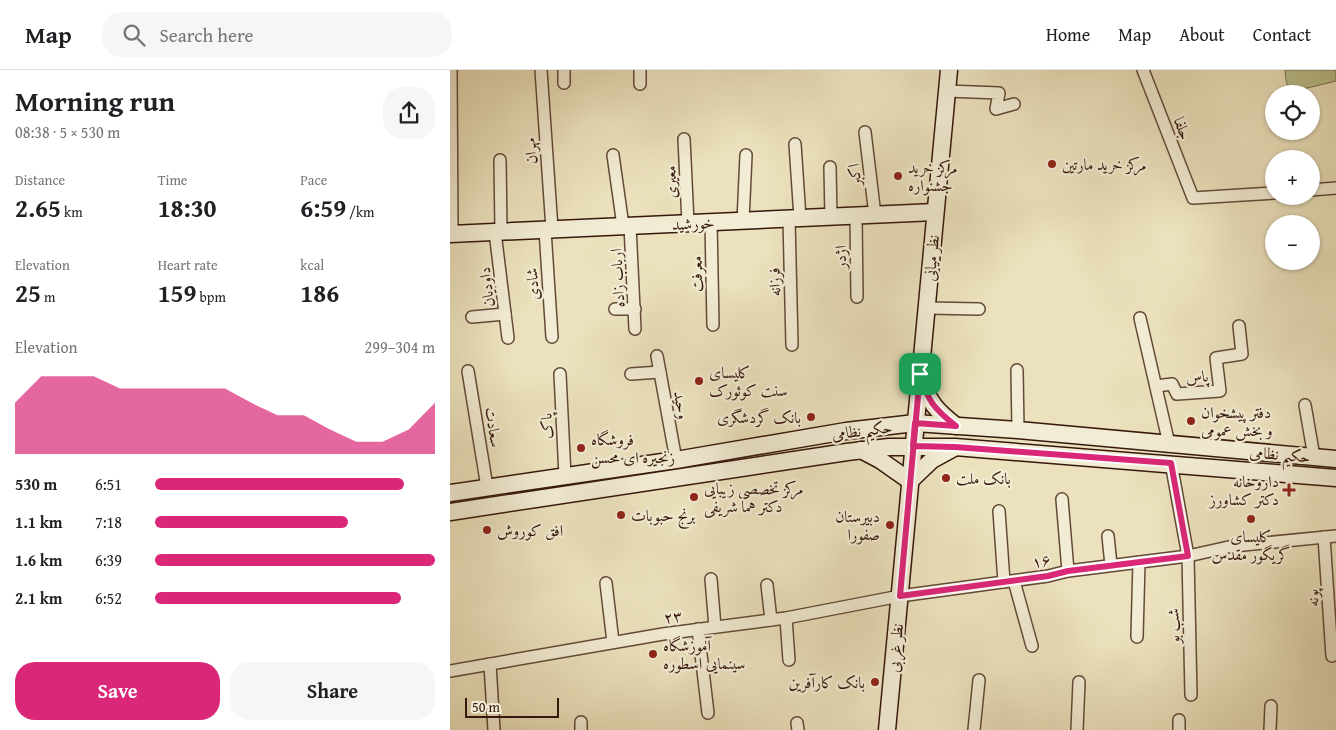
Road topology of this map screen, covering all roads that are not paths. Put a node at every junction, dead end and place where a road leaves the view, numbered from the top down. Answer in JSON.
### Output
{"nodes":[{"id":1,"x":451,"y":70,"type":"edge"},
{"id":2,"x":541,"y":70,"type":"edge"},
{"id":3,"x":564,"y":70,"type":"edge"},
{"id":4,"x":640,"y":70,"type":"edge"},
{"id":5,"x":949,"y":70,"type":"edge"},
{"id":6,"x":1143,"y":70,"type":"edge"},
{"id":7,"x":564,"y":83,"type":"dead end"},
{"id":8,"x":640,"y":84,"type":"dead end"},
{"id":9,"x":947,"y":91,"type":"junction"},
{"id":10,"x":1014,"y":104,"type":"dead end"},
{"id":11,"x":865,"y":132,"type":"dead end"},
{"id":12,"x":684,"y":139,"type":"dead end"},
{"id":13,"x":795,"y":144,"type":"dead end"},
{"id":14,"x":451,"y":146,"type":"edge"},
{"id":15,"x":613,"y":155,"type":"dead end"},
{"id":16,"x":746,"y":156,"type":"dead end"},
{"id":17,"x":500,"y":160,"type":"dead end"},
{"id":18,"x":830,"y":167,"type":"dead end"},
{"id":19,"x":1336,"y":188,"type":"edge"},
{"id":20,"x":1320,"y":189,"type":"edge"},
{"id":21,"x":1265,"y":194,"type":"edge"},
{"id":22,"x":935,"y":212,"type":"junction"},
{"id":23,"x":875,"y":215,"type":"junction"},
{"id":24,"x":856,"y":216,"type":"junction"},
{"id":25,"x":831,"y":217,"type":"junction"},
{"id":26,"x":795,"y":219,"type":"junction"},
{"id":27,"x":743,"y":221,"type":"junction"},
{"id":28,"x":711,"y":222,"type":"junction"},
{"id":29,"x":688,"y":223,"type":"junction"},
{"id":30,"x":626,"y":226,"type":"junction"},
{"id":31,"x":548,"y":229,"type":"junction"},
{"id":32,"x":498,"y":232,"type":"junction"},
{"id":33,"x":451,"y":234,"type":"edge"},
{"id":34,"x":857,"y":297,"type":"dead end"},
{"id":35,"x":927,"y":308,"type":"junction"},
{"id":36,"x":615,"y":309,"type":"dead end"},
{"id":37,"x":635,"y":309,"type":"junction"},
{"id":38,"x":979,"y":309,"type":"dead end"},
{"id":39,"x":505,"y":314,"type":"junction"},
{"id":40,"x":472,"y":317,"type":"dead end"},
{"id":41,"x":1140,"y":318,"type":"dead end"},
{"id":42,"x":713,"y":325,"type":"dead end"},
{"id":43,"x":1239,"y":326,"type":"dead end"},
{"id":44,"x":636,"y":329,"type":"dead end"},
{"id":45,"x":552,"y":337,"type":"dead end"},
{"id":46,"x":508,"y":338,"type":"dead end"},
{"id":47,"x":792,"y":345,"type":"dead end"},
{"id":48,"x":657,"y":356,"type":"dead end"},
{"id":49,"x":1017,"y":370,"type":"dead end"},
{"id":50,"x":468,"y":371,"type":"dead end"},
{"id":51,"x":660,"y":372,"type":"junction"},
{"id":52,"x":560,"y":374,"type":"dead end"},
{"id":53,"x":631,"y":374,"type":"dead end"},
{"id":54,"x":920,"y":374,"type":"junction"},
{"id":55,"x":1156,"y":386,"type":"junction"},
{"id":56,"x":1305,"y":405,"type":"dead end"},
{"id":57,"x":915,"y":423,"type":"junction"},
{"id":58,"x":956,"y":426,"type":"junction"},
{"id":59,"x":1018,"y":430,"type":"junction"},
{"id":60,"x":1169,"y":444,"type":"junction"},
{"id":61,"x":913,"y":446,"type":"junction"},
{"id":62,"x":955,"y":447,"type":"junction"},
{"id":63,"x":861,"y":450,"type":"junction"},
{"id":64,"x":1314,"y":457,"type":"junction"},
{"id":65,"x":1336,"y":459,"type":"edge"},
{"id":66,"x":676,"y":460,"type":"junction"},
{"id":67,"x":1171,"y":463,"type":"junction"},
{"id":68,"x":564,"y":476,"type":"junction"},
{"id":69,"x":1336,"y":478,"type":"edge"},
{"id":70,"x":910,"y":481,"type":"junction"},
{"id":71,"x":487,"y":488,"type":"junction"},
{"id":72,"x":450,"y":493,"type":"edge"},
{"id":73,"x":1062,"y":499,"type":"dead end"},
{"id":74,"x":998,"y":511,"type":"dead end"},
{"id":75,"x":450,"y":512,"type":"edge"},
{"id":76,"x":1108,"y":536,"type":"dead end"},
{"id":77,"x":1330,"y":537,"type":"edge"},
{"id":78,"x":1188,"y":556,"type":"junction"},
{"id":79,"x":1139,"y":562,"type":"junction"},
{"id":80,"x":1111,"y":566,"type":"junction"},
{"id":81,"x":1068,"y":571,"type":"junction"},
{"id":82,"x":711,"y":579,"type":"dead end"},
{"id":83,"x":1009,"y":581,"type":"junction"},
{"id":84,"x":606,"y":583,"type":"dead end"},
{"id":85,"x":767,"y":585,"type":"dead end"},
{"id":86,"x":900,"y":596,"type":"junction"},
{"id":87,"x":786,"y":618,"type":"junction"},
{"id":88,"x":771,"y":620,"type":"junction"},
{"id":89,"x":715,"y":627,"type":"junction"},
{"id":90,"x":698,"y":629,"type":"junction"},
{"id":91,"x":1137,"y":637,"type":"dead end"},
{"id":92,"x":613,"y":642,"type":"junction"},
{"id":93,"x":1032,"y":646,"type":"dead end"},
{"id":94,"x":1332,"y":656,"type":"dead end"},
{"id":95,"x":789,"y":660,"type":"dead end"},
{"id":96,"x":490,"y":664,"type":"junction"},
{"id":97,"x":450,"y":671,"type":"edge"},
{"id":98,"x":979,"y":680,"type":"dead end"},
{"id":99,"x":1079,"y":682,"type":"dead end"},
{"id":100,"x":1190,"y":695,"type":"dead end"},
{"id":101,"x":1271,"y":706,"type":"dead end"},
{"id":102,"x":708,"y":713,"type":"dead end"},
{"id":103,"x":494,"y":730,"type":"edge"},
{"id":104,"x":887,"y":730,"type":"edge"},
{"id":105,"x":974,"y":730,"type":"edge"},
{"id":106,"x":1077,"y":730,"type":"edge"},
{"id":107,"x":1270,"y":730,"type":"edge"}],
"edges":[{"from":1,"to":14,"type":"street"},
{"from":2,"to":31,"type":"street","name":"مهران"},
{"from":3,"to":7,"type":"street"},
{"from":4,"to":8,"type":"street"},
{"from":5,"to":9,"type":"main road","name":"نظر میانی"},
{"from":6,"to":21,"type":"street","name":"جلفا"},
{"from":9,"to":10,"type":"street"},
{"from":9,"to":22,"type":"main road","name":"نظر میانی"},
{"from":11,"to":23,"type":"street","name":"اکبر"},
{"from":12,"to":29,"type":"street","name":"معیری"},
{"from":13,"to":26,"type":"street","name":"فرزانه"},
{"from":14,"to":33,"type":"street"},
{"from":15,"to":30,"type":"street","name":"ارباب زاده"},
{"from":16,"to":27,"type":"street"},
{"from":17,"to":32,"type":"street","name":"داودیان"},
{"from":18,"to":25,"type":"street"},
{"from":19,"to":20,"type":"street"},
{"from":22,"to":23,"type":"main road","name":"خورشید"},
{"from":22,"to":35,"type":"main road","name":"نظر میانی"},
{"from":23,"to":24,"type":"main road","name":"خورشید"},
{"from":24,"to":25,"type":"main road","name":"خورشید"},
{"from":24,"to":34,"type":"street","name":"اژدر"},
{"from":25,"to":26,"type":"main road","name":"خورشید"},
{"from":26,"to":27,"type":"main road","name":"خورشید"},
{"from":26,"to":47,"type":"street","name":"فرزانه"},
{"from":27,"to":28,"type":"main road","name":"خورشید"},
{"from":28,"to":29,"type":"main road","name":"خورشید"},
{"from":28,"to":42,"type":"street","name":"معرفت"},
{"from":29,"to":30,"type":"main road","name":"خورشید"},
{"from":30,"to":31,"type":"main road","name":"خورشید"},
{"from":30,"to":37,"type":"street","name":"ارباب زاده"},
{"from":31,"to":32,"type":"main road","name":"خورشید"},
{"from":31,"to":45,"type":"street","name":"شادی"},
{"from":32,"to":33,"type":"main road","name":"خورشید"},
{"from":32,"to":39,"type":"street","name":"داودیان"},
{"from":35,"to":38,"type":"street"},
{"from":35,"to":54,"type":"main road","name":"نظر میانی"},
{"from":36,"to":37,"type":"street"},
{"from":37,"to":44,"type":"street","name":"ارباب زاده"},
{"from":39,"to":40,"type":"street"},
{"from":39,"to":46,"type":"street","name":"داودیان"},
{"from":41,"to":55,"type":"street"},
{"from":43,"to":55,"type":"street","name":"پاس"},
{"from":48,"to":51,"type":"street","name":"وحید"},
{"from":49,"to":59,"type":"street"},
{"from":50,"to":71,"type":"street","name":"سعادت"},
{"from":51,"to":53,"type":"street"},
{"from":51,"to":66,"type":"street","name":"وحید"},
{"from":52,"to":68,"type":"street","name":"پاک"},
{"from":54,"to":57,"type":"main road","name":"نظر میانی"},
{"from":54,"to":58,"type":"main road"},
{"from":55,"to":60,"type":"street"},
{"from":56,"to":64,"type":"street"},
{"from":57,"to":58,"type":"main road","name":"حکیم نظامی"},
{"from":57,"to":61,"type":"main road","name":"نظر میانی"},
{"from":57,"to":66,"type":"main road","name":"حکیم نظامی"},
{"from":58,"to":59,"type":"main road","name":"حکیم نظامی"},
{"from":59,"to":60,"type":"main road","name":"حکیم نظامی"},
{"from":60,"to":64,"type":"main road","name":"حکیم نظامی"},
{"from":61,"to":62,"type":"main road","name":"حکیم نظامی"},
{"from":61,"to":63,"type":"main road","name":"حکیم نظامی"},
{"from":61,"to":70,"type":"main road","name":"نظر غربی"},
{"from":62,"to":67,"type":"main road","name":"حکیم نظامی"},
{"from":62,"to":70,"type":"main road"},
{"from":63,"to":70,"type":"main road"},
{"from":63,"to":75,"type":"main road","name":"حکیم نظامی"},
{"from":64,"to":65,"type":"main road","name":"حکیم نظامی"},
{"from":66,"to":68,"type":"main road","name":"حکیم نظامی"},
{"from":67,"to":69,"type":"main road","name":"حکیم نظامی"},
{"from":67,"to":78,"type":"street","name":"شب بو"},
{"from":68,"to":71,"type":"main road","name":"حکیم نظامی"},
{"from":70,"to":86,"type":"main road","name":"نظر غربی"},
{"from":71,"to":72,"type":"main road","name":"حکیم نظامی"},
{"from":73,"to":81,"type":"street"},
{"from":74,"to":83,"type":"street"},
{"from":76,"to":80,"type":"street"},
{"from":77,"to":78,"type":"street","name":"۱۶"},
{"from":77,"to":94,"type":"street","name":"پونه"},
{"from":78,"to":79,"type":"street","name":"۱۶"},
{"from":78,"to":100,"type":"street","name":"شب بو"},
{"from":79,"to":80,"type":"street","name":"۱۶"},
{"from":79,"to":91,"type":"street"},
{"from":80,"to":81,"type":"street","name":"۱۶"},
{"from":81,"to":83,"type":"street","name":"۱۶"},
{"from":82,"to":89,"type":"street"},
{"from":83,"to":86,"type":"street","name":"۱۶"},
{"from":83,"to":93,"type":"street"},
{"from":84,"to":92,"type":"street"},
{"from":85,"to":88,"type":"street"},
{"from":86,"to":87,"type":"street","name":"۲۳"},
{"from":86,"to":104,"type":"main road","name":"نظر غربی"},
{"from":87,"to":88,"type":"street","name":"۲۳"},
{"from":87,"to":95,"type":"street"},
{"from":88,"to":89,"type":"street","name":"۲۳"},
{"from":89,"to":90,"type":"street","name":"۲۳"},
{"from":90,"to":92,"type":"street","name":"۲۳"},
{"from":90,"to":102,"type":"street"},
{"from":92,"to":96,"type":"street","name":"۲۳"},
{"from":96,"to":97,"type":"street","name":"۲۳"},
{"from":96,"to":103,"type":"street"},
{"from":98,"to":105,"type":"street"},
{"from":99,"to":106,"type":"street"},
{"from":101,"to":107,"type":"street"}]}
